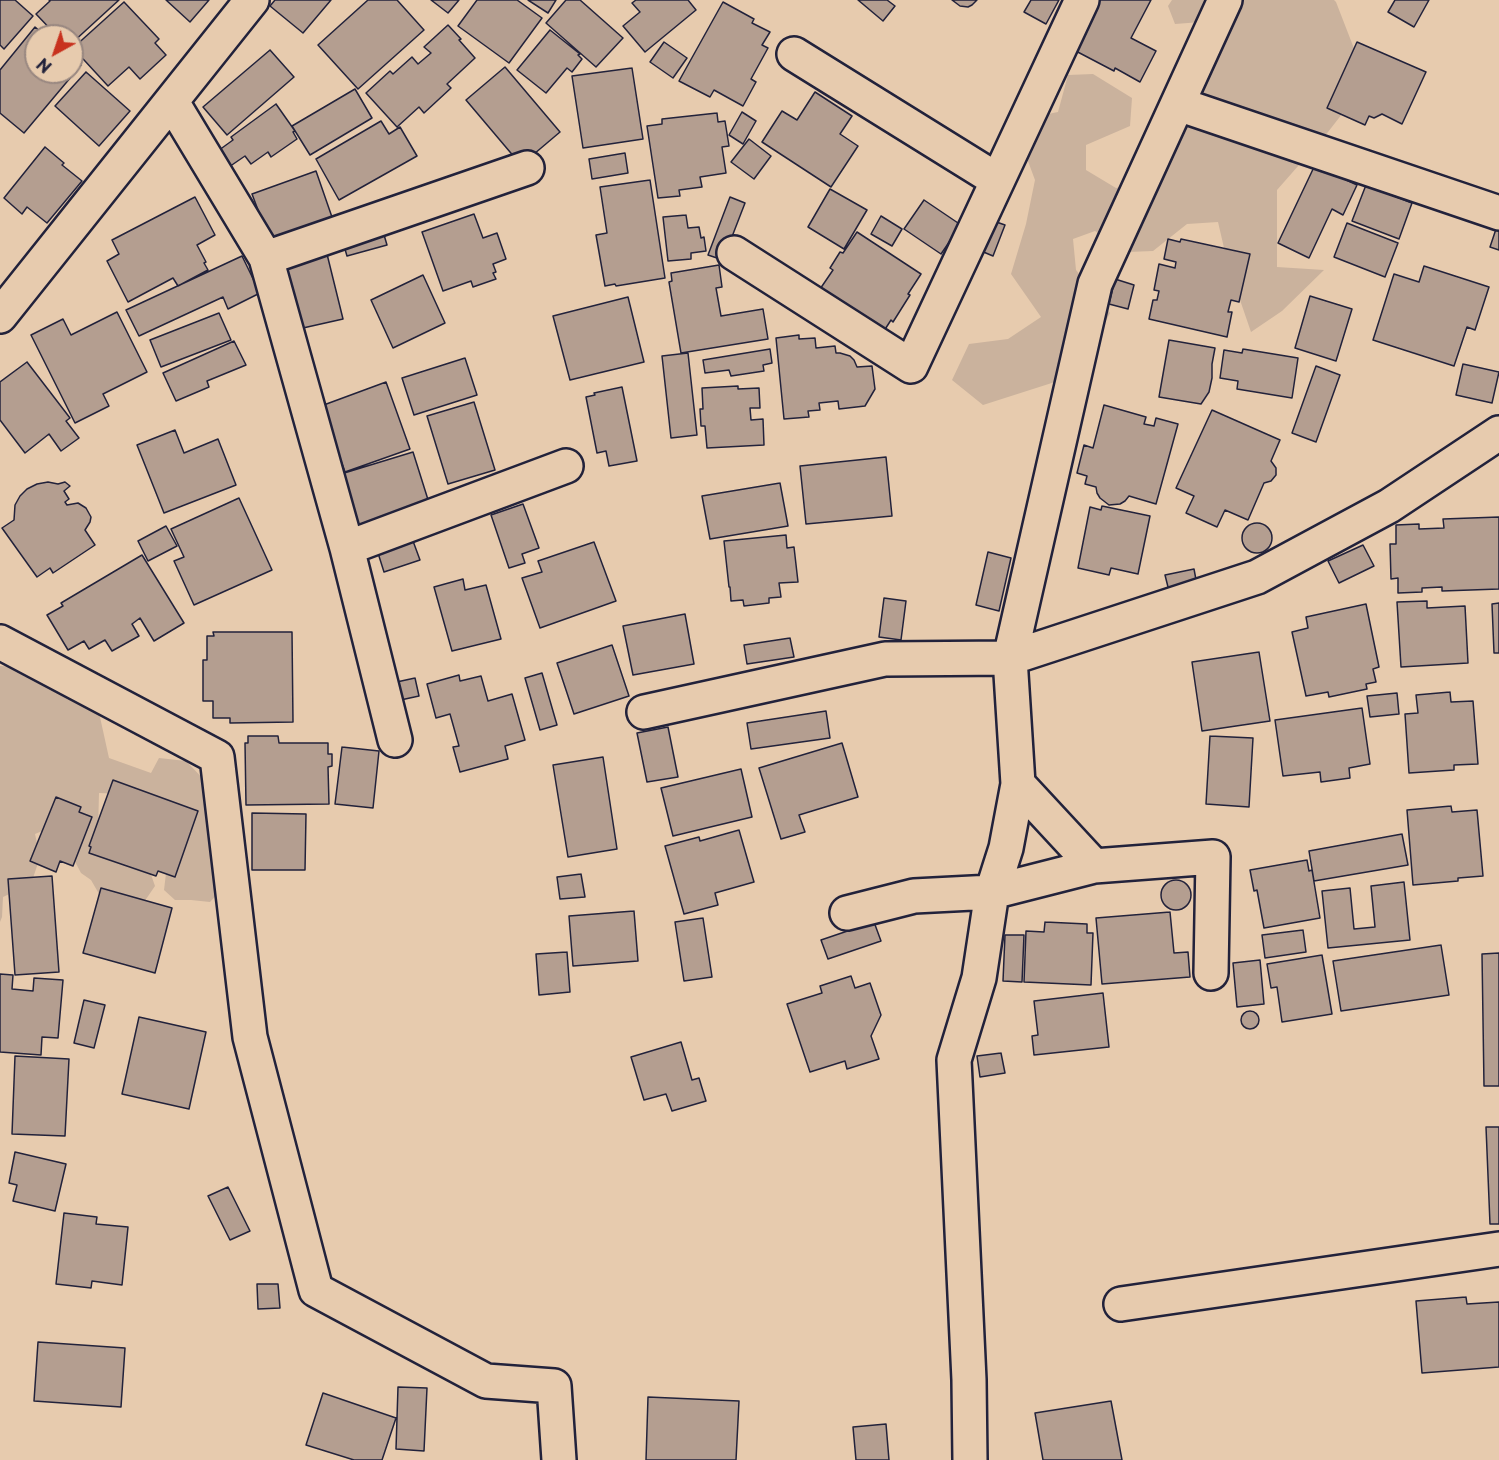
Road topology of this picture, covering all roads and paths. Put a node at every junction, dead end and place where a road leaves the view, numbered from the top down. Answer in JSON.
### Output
{"nodes":[{"id":1,"x":252,"y":0,"type":"edge"},
{"id":2,"x":1082,"y":0,"type":"edge"},
{"id":3,"x":1225,"y":0,"type":"edge"},
{"id":4,"x":794,"y":54,"type":"dead end"},
{"id":5,"x":172,"y":102,"type":"junction"},
{"id":6,"x":1178,"y":104,"type":"junction"},
{"id":7,"x":527,"y":168,"type":"dead end"},
{"id":8,"x":998,"y":180,"type":"junction"},
{"id":9,"x":1499,"y":213,"type":"edge"},
{"id":10,"x":734,"y":253,"type":"dead end"},
{"id":11,"x":266,"y":258,"type":"junction"},
{"id":12,"x":0,"y":316,"type":"edge"},
{"id":13,"x":1499,"y":433,"type":"edge"},
{"id":14,"x":566,"y":466,"type":"dead end"},
{"id":15,"x":347,"y":548,"type":"junction"},
{"id":16,"x":0,"y":642,"type":"edge"},
{"id":17,"x":1010,"y":658,"type":"junction"},
{"id":18,"x":644,"y":712,"type":"dead end"},
{"id":19,"x":395,"y":740,"type":"dead end"},
{"id":20,"x":1018,"y":784,"type":"junction"},
{"id":21,"x":1094,"y":866,"type":"junction"},
{"id":22,"x":992,"y":892,"type":"junction"},
{"id":23,"x":847,"y":913,"type":"dead end"},
{"id":24,"x":1210,"y":973,"type":"dead end"},
{"id":25,"x":1499,"y":1249,"type":"edge"},
{"id":26,"x":1121,"y":1304,"type":"dead end"},
{"id":27,"x":559,"y":1460,"type":"edge"},
{"id":28,"x":970,"y":1460,"type":"edge"}],
"edges":[{"from":1,"to":5,"type":"street"},
{"from":2,"to":8,"type":"street"},
{"from":3,"to":6,"type":"street"},
{"from":4,"to":8,"type":"street"},
{"from":5,"to":11,"type":"street"},
{"from":5,"to":12,"type":"street"},
{"from":6,"to":9,"type":"street"},
{"from":6,"to":17,"type":"street"},
{"from":7,"to":11,"type":"street"},
{"from":8,"to":10,"type":"street"},
{"from":11,"to":15,"type":"street"},
{"from":13,"to":17,"type":"street"},
{"from":14,"to":15,"type":"street"},
{"from":15,"to":19,"type":"street"},
{"from":16,"to":27,"type":"street"},
{"from":17,"to":18,"type":"street"},
{"from":17,"to":20,"type":"street"},
{"from":20,"to":21,"type":"street"},
{"from":20,"to":22,"type":"street"},
{"from":21,"to":22,"type":"street"},
{"from":21,"to":24,"type":"street"},
{"from":22,"to":23,"type":"street"},
{"from":22,"to":28,"type":"street"},
{"from":25,"to":26,"type":"street"}]}
